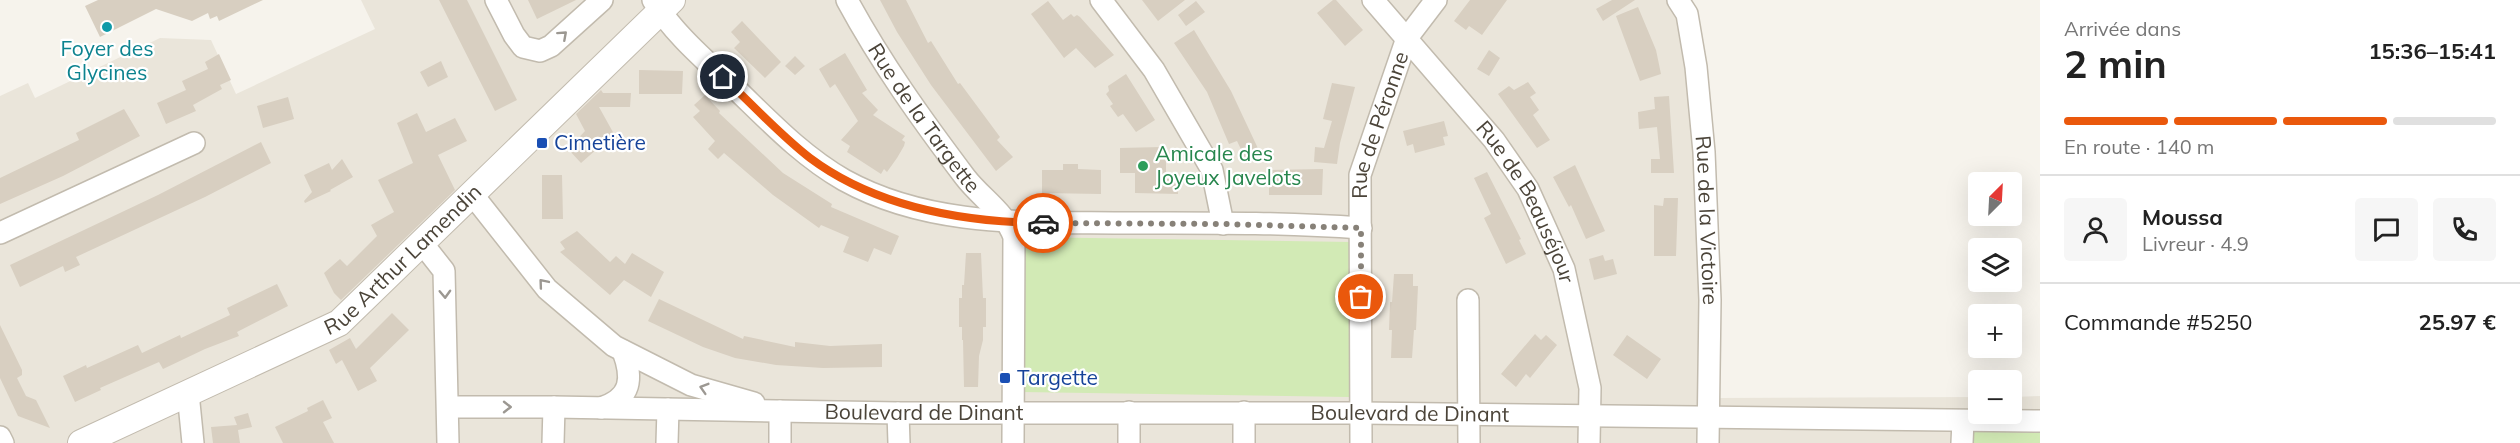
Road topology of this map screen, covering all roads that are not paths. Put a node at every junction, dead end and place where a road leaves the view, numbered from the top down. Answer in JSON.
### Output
{"nodes":[{"id":1,"x":496,"y":0,"type":"edge"},
{"id":2,"x":602,"y":0,"type":"edge"},
{"id":3,"x":847,"y":0,"type":"edge"},
{"id":4,"x":1101,"y":0,"type":"edge"},
{"id":5,"x":1373,"y":0,"type":"edge"},
{"id":6,"x":1436,"y":0,"type":"edge"},
{"id":7,"x":1678,"y":0,"type":"edge"},
{"id":8,"x":662,"y":4,"type":"edge"},
{"id":9,"x":1407,"y":38,"type":"junction"},
{"id":10,"x":194,"y":143,"type":"dead end"},
{"id":11,"x":472,"y":194,"type":"junction"},
{"id":12,"x":1009,"y":223,"type":"junction"},
{"id":13,"x":1223,"y":224,"type":"junction"},
{"id":14,"x":1361,"y":228,"type":"junction"},
{"id":15,"x":0,"y":233,"type":"edge"},
{"id":16,"x":422,"y":243,"type":"junction"},
{"id":17,"x":1468,"y":300,"type":"dead end"},
{"id":18,"x":623,"y":351,"type":"junction"},
{"id":19,"x":188,"y":393,"type":"junction"},
{"id":20,"x":554,"y":407,"type":"junction"},
{"id":21,"x":448,"y":408,"type":"junction"},
{"id":22,"x":601,"y":408,"type":"junction"},
{"id":23,"x":668,"y":409,"type":"junction"},
{"id":24,"x":780,"y":411,"type":"junction"},
{"id":25,"x":1013,"y":412,"type":"junction"},
{"id":26,"x":1129,"y":412,"type":"junction"},
{"id":27,"x":1244,"y":412,"type":"junction"},
{"id":28,"x":898,"y":413,"type":"junction"},
{"id":29,"x":1361,"y":413,"type":"junction"},
{"id":30,"x":1469,"y":414,"type":"junction"},
{"id":31,"x":1590,"y":416,"type":"junction"},
{"id":32,"x":1707,"y":418,"type":"junction"},
{"id":33,"x":1963,"y":421,"type":"junction"},
{"id":34,"x":2040,"y":421,"type":"edge"},
{"id":35,"x":0,"y":437,"type":"edge"},
{"id":36,"x":3,"y":443,"type":"edge"},
{"id":37,"x":81,"y":443,"type":"edge"},
{"id":38,"x":193,"y":443,"type":"edge"},
{"id":39,"x":448,"y":443,"type":"edge"},
{"id":40,"x":553,"y":443,"type":"edge"},
{"id":41,"x":667,"y":443,"type":"edge"},
{"id":42,"x":780,"y":443,"type":"edge"},
{"id":43,"x":899,"y":443,"type":"edge"},
{"id":44,"x":1013,"y":443,"type":"edge"},
{"id":45,"x":1129,"y":443,"type":"edge"},
{"id":46,"x":1244,"y":443,"type":"edge"},
{"id":47,"x":1361,"y":443,"type":"edge"},
{"id":48,"x":1469,"y":443,"type":"edge"},
{"id":49,"x":1590,"y":443,"type":"edge"},
{"id":50,"x":1708,"y":443,"type":"edge"},
{"id":51,"x":1962,"y":443,"type":"edge"}],
"edges":[{"from":1,"to":2,"type":"street","one_way":true},
{"from":3,"to":12,"type":"street","name":"Rue de la Targette"},
{"from":4,"to":13,"type":"street"},
{"from":5,"to":9,"type":"street","name":"Rue de Beauséjour"},
{"from":6,"to":9,"type":"street","name":"Rue de Péronne"},
{"from":7,"to":32,"type":"street","name":"Rue de la Victoire"},
{"from":8,"to":11,"type":"street","name":"Rue Arthur Lamendin"},
{"from":8,"to":12,"type":"street"},
{"from":9,"to":14,"type":"street","name":"Rue de Péronne"},
{"from":9,"to":31,"type":"street","name":"Rue de Beauséjour"},
{"from":10,"to":15,"type":"street"},
{"from":11,"to":16,"type":"street","name":"Rue Arthur Lamendin"},
{"from":18,"to":11,"type":"street","name":"Boulevard de Dinant","one_way":true},
{"from":12,"to":13,"type":"street"},
{"from":12,"to":25,"type":"street"},
{"from":13,"to":14,"type":"street"},
{"from":14,"to":29,"type":"street","name":"Rue de Péronne"},
{"from":16,"to":19,"type":"street","name":"Rue Arthur Lamendin"},
{"from":16,"to":21,"type":"street","one_way":true},
{"from":17,"to":30,"type":"street"},
{"from":18,"to":22,"type":"street"},
{"from":24,"to":18,"type":"street","name":"Boulevard de Dinant","one_way":true},
{"from":19,"to":37,"type":"street","name":"Rue Arthur Lamendin"},
{"from":19,"to":38,"type":"street"},
{"from":21,"to":20,"type":"street","name":"Boulevard de Dinant","one_way":true},
{"from":20,"to":22,"type":"street","name":"Boulevard de Dinant"},
{"from":20,"to":40,"type":"street"},
{"from":21,"to":39,"type":"street"},
{"from":22,"to":23,"type":"street","name":"Boulevard de Dinant"},
{"from":23,"to":24,"type":"street","name":"Boulevard de Dinant"},
{"from":23,"to":41,"type":"street"},
{"from":24,"to":28,"type":"street","name":"Boulevard de Dinant"},
{"from":24,"to":42,"type":"street"},
{"from":25,"to":26,"type":"street","name":"Boulevard de Dinant"},
{"from":25,"to":28,"type":"street","name":"Boulevard de Dinant"},
{"from":25,"to":44,"type":"street"},
{"from":26,"to":27,"type":"street","name":"Boulevard de Dinant"},
{"from":26,"to":45,"type":"street"},
{"from":27,"to":29,"type":"street","name":"Boulevard de Dinant"},
{"from":27,"to":46,"type":"street"},
{"from":28,"to":43,"type":"street"},
{"from":29,"to":30,"type":"street","name":"Boulevard de Dinant"},
{"from":29,"to":47,"type":"street","name":"Rue de Péronne"},
{"from":30,"to":31,"type":"street","name":"Boulevard de Dinant"},
{"from":30,"to":48,"type":"street"},
{"from":31,"to":32,"type":"street","name":"Boulevard de Dinant"},
{"from":31,"to":49,"type":"street","name":"Rue de Beauséjour"},
{"from":32,"to":33,"type":"street","name":"Boulevard de Dinant"},
{"from":32,"to":50,"type":"street","name":"Rue de la Victoire"},
{"from":33,"to":34,"type":"street","name":"Boulevard de Dinant"},
{"from":33,"to":51,"type":"street"},
{"from":35,"to":36,"type":"street"}]}
